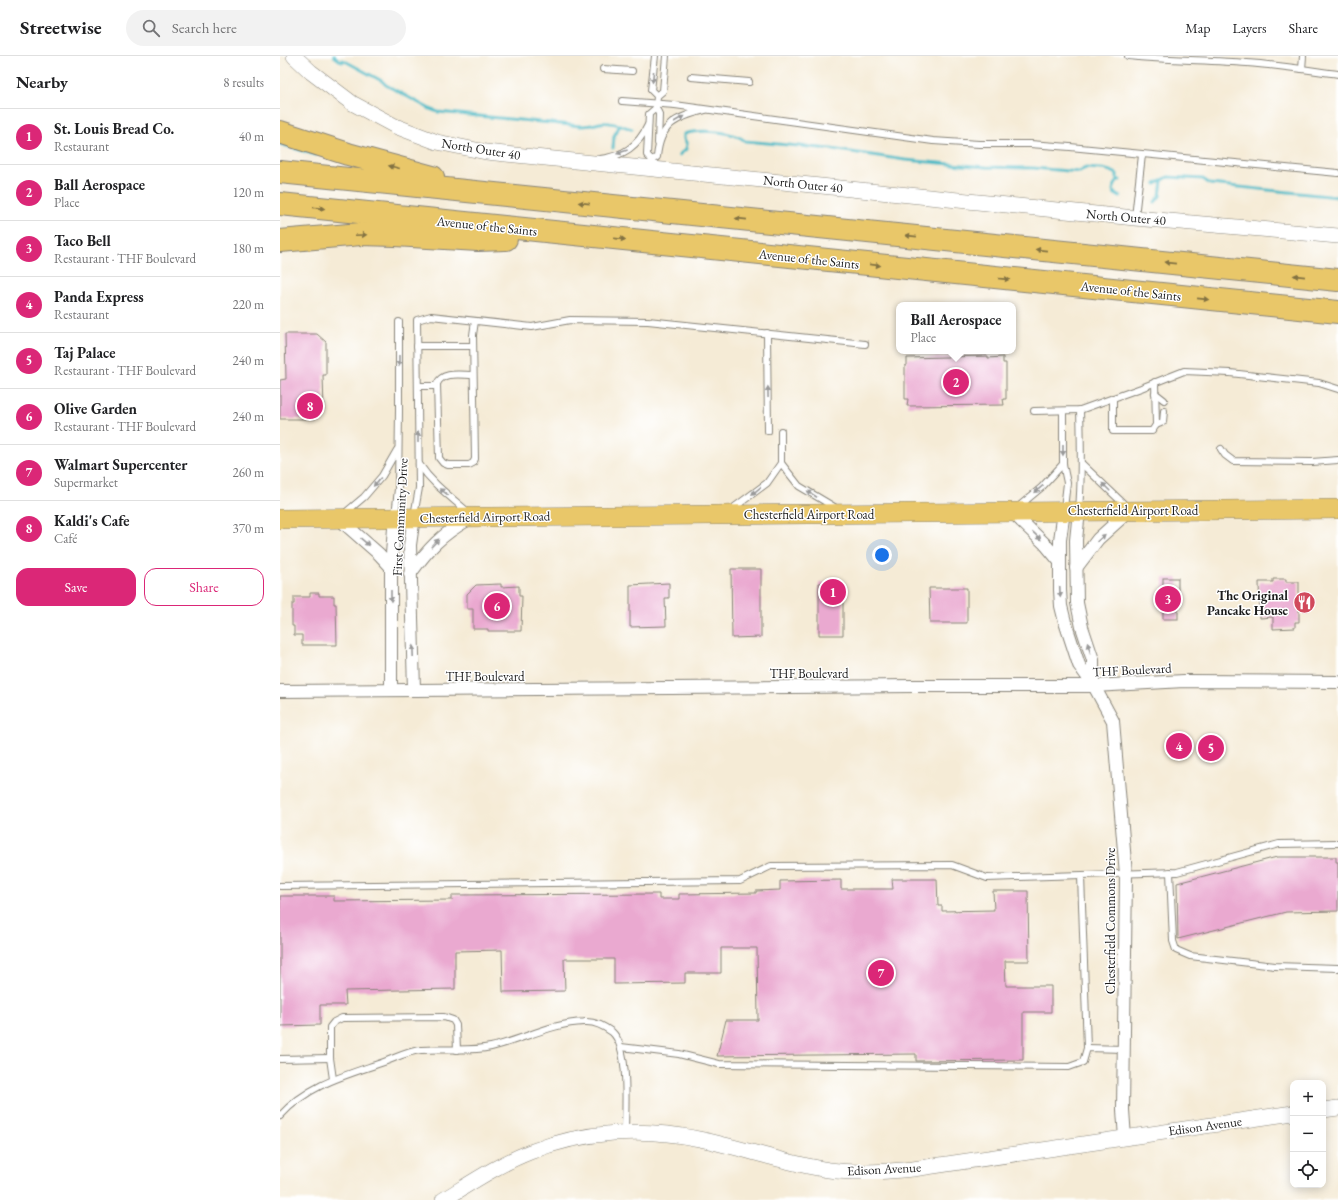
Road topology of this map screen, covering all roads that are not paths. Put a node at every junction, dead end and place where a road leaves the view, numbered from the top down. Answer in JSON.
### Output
{"nodes":[{"id":1,"x":294,"y":56,"type":"edge"},
{"id":2,"x":655,"y":56,"type":"edge"},
{"id":3,"x":666,"y":56,"type":"edge"},
{"id":4,"x":1128,"y":56,"type":"edge"},
{"id":5,"x":1303,"y":56,"type":"edge"},
{"id":6,"x":603,"y":69,"type":"dead end"},
{"id":7,"x":1302,"y":69,"type":"junction"},
{"id":8,"x":632,"y":72,"type":"dead end"},
{"id":9,"x":1338,"y":74,"type":"edge"},
{"id":10,"x":691,"y":77,"type":"dead end"},
{"id":11,"x":749,"y":82,"type":"dead end"},
{"id":12,"x":657,"y":96,"type":"junction"},
{"id":13,"x":622,"y":101,"type":"dead end"},
{"id":14,"x":656,"y":106,"type":"junction"},
{"id":15,"x":708,"y":110,"type":"junction"},
{"id":16,"x":648,"y":125,"type":"junction"},
{"id":17,"x":280,"y":132,"type":"edge"},
{"id":18,"x":658,"y":143,"type":"junction"},
{"id":19,"x":1142,"y":155,"type":"junction"},
{"id":20,"x":565,"y":160,"type":"junction"},
{"id":21,"x":651,"y":165,"type":"junction"},
{"id":22,"x":280,"y":172,"type":"edge"},
{"id":23,"x":1338,"y":173,"type":"edge"},
{"id":24,"x":485,"y":193,"type":"junction"},
{"id":25,"x":280,"y":204,"type":"edge"},
{"id":26,"x":1135,"y":218,"type":"junction"},
{"id":27,"x":581,"y":236,"type":"junction"},
{"id":28,"x":1338,"y":236,"type":"edge"},
{"id":29,"x":280,"y":241,"type":"edge"},
{"id":30,"x":1338,"y":280,"type":"edge"},
{"id":31,"x":1338,"y":312,"type":"edge"},
{"id":32,"x":475,"y":321,"type":"junction"},
{"id":33,"x":399,"y":322,"type":"dead end"},
{"id":34,"x":766,"y":334,"type":"junction"},
{"id":35,"x":865,"y":344,"type":"dead end"},
{"id":36,"x":417,"y":346,"type":"junction"},
{"id":37,"x":473,"y":346,"type":"junction"},
{"id":38,"x":474,"y":375,"type":"junction"},
{"id":39,"x":1155,"y":382,"type":"junction"},
{"id":40,"x":418,"y":386,"type":"junction"},
{"id":41,"x":437,"y":386,"type":"junction"},
{"id":42,"x":1338,"y":389,"type":"edge"},
{"id":43,"x":1155,"y":393,"type":"junction"},
{"id":44,"x":1113,"y":398,"type":"junction"},
{"id":45,"x":1164,"y":400,"type":"dead end"},
{"id":46,"x":1063,"y":410,"type":"junction"},
{"id":47,"x":1080,"y":410,"type":"junction"},
{"id":48,"x":1034,"y":411,"type":"dead end"},
{"id":49,"x":1164,"y":411,"type":"dead end"},
{"id":50,"x":1156,"y":425,"type":"junction"},
{"id":51,"x":768,"y":431,"type":"dead end"},
{"id":52,"x":781,"y":431,"type":"dead end"},
{"id":53,"x":398,"y":449,"type":"junction"},
{"id":54,"x":1221,"y":449,"type":"dead end"},
{"id":55,"x":1338,"y":460,"type":"edge"},
{"id":56,"x":418,"y":463,"type":"junction"},
{"id":57,"x":781,"y":463,"type":"junction"},
{"id":58,"x":1063,"y":464,"type":"junction"},
{"id":59,"x":1082,"y":464,"type":"junction"},
{"id":60,"x":1338,"y":509,"type":"edge"},
{"id":61,"x":1130,"y":510,"type":"junction"},
{"id":62,"x":1071,"y":511,"type":"junction"},
{"id":63,"x":1012,"y":512,"type":"junction"},
{"id":64,"x":726,"y":514,"type":"junction"},
{"id":65,"x":846,"y":514,"type":"junction"},
{"id":66,"x":395,"y":516,"type":"junction"},
{"id":67,"x":473,"y":517,"type":"junction"},
{"id":68,"x":338,"y":518,"type":"junction"},
{"id":69,"x":414,"y":518,"type":"junction"},
{"id":70,"x":280,"y":519,"type":"edge"},
{"id":71,"x":1060,"y":562,"type":"junction"},
{"id":72,"x":391,"y":567,"type":"junction"},
{"id":73,"x":1076,"y":568,"type":"junction"},
{"id":74,"x":410,"y":574,"type":"junction"},
{"id":75,"x":1338,"y":682,"type":"edge"},
{"id":76,"x":1094,"y":686,"type":"junction"},
{"id":77,"x":391,"y":690,"type":"junction"},
{"id":78,"x":414,"y":690,"type":"junction"},
{"id":79,"x":280,"y":691,"type":"edge"},
{"id":80,"x":1338,"y":844,"type":"edge"},
{"id":81,"x":1170,"y":872,"type":"junction"},
{"id":82,"x":1126,"y":874,"type":"junction"},
{"id":83,"x":1081,"y":876,"type":"junction"},
{"id":84,"x":280,"y":886,"type":"edge"},
{"id":85,"x":1338,"y":968,"type":"edge"},
{"id":86,"x":621,"y":1046,"type":"junction"},
{"id":87,"x":1087,"y":1048,"type":"junction"},
{"id":88,"x":1124,"y":1049,"type":"junction"},
{"id":89,"x":457,"y":1050,"type":"junction"},
{"id":90,"x":330,"y":1058,"type":"junction"},
{"id":91,"x":280,"y":1059,"type":"edge"},
{"id":92,"x":333,"y":1079,"type":"junction"},
{"id":93,"x":1338,"y":1108,"type":"edge"},
{"id":94,"x":1326,"y":1110,"type":"edge"},
{"id":95,"x":1290,"y":1113,"type":"edge"},
{"id":96,"x":280,"y":1116,"type":"edge"},
{"id":97,"x":625,"y":1132,"type":"junction"},
{"id":98,"x":1125,"y":1138,"type":"junction"},
{"id":99,"x":443,"y":1200,"type":"edge"}],
"edges":[{"from":1,"to":20,"type":"street","name":"North Outer 40"},
{"from":2,"to":12,"type":"lane","one_way":true},
{"from":3,"to":12,"type":"lane"},
{"from":4,"to":7,"type":"lane"},
{"from":5,"to":7,"type":"lane"},
{"from":6,"to":8,"type":"lane"},
{"from":7,"to":9,"type":"lane"},
{"from":10,"to":11,"type":"lane"},
{"from":12,"to":14,"type":"lane"},
{"from":13,"to":14,"type":"lane"},
{"from":14,"to":15,"type":"lane"},
{"from":14,"to":16,"type":"lane"},
{"from":14,"to":18,"type":"lane"},
{"from":18,"to":15,"type":"lane","one_way":true},
{"from":15,"to":19,"type":"lane"},
{"from":16,"to":20,"type":"lane","one_way":true},
{"from":16,"to":21,"type":"lane"},
{"from":24,"to":17,"type":"highway","one_way":true},
{"from":18,"to":21,"type":"lane"},
{"from":19,"to":23,"type":"lane"},
{"from":19,"to":26,"type":"lane"},
{"from":20,"to":21,"type":"street","name":"North Outer 40"},
{"from":21,"to":26,"type":"street","name":"North Outer 40"},
{"from":22,"to":24,"type":"highway"},
{"from":30,"to":24,"type":"highway","one_way":true},
{"from":25,"to":27,"type":"highway","name":"Avenue of the Saints","one_way":true},
{"from":26,"to":28,"type":"street","name":"North Outer 40"},
{"from":29,"to":27,"type":"highway","one_way":true},
{"from":27,"to":31,"type":"highway","name":"Avenue of the Saints","one_way":true},
{"from":32,"to":34,"type":"lane"},
{"from":32,"to":36,"type":"lane","name":"First Community Drive"},
{"from":32,"to":37,"type":"lane"},
{"from":33,"to":53,"type":"lane","name":"First Community Drive","one_way":true},
{"from":34,"to":35,"type":"lane"},
{"from":51,"to":34,"type":"lane","one_way":true},
{"from":36,"to":37,"type":"lane"},
{"from":36,"to":40,"type":"lane","name":"First Community Drive"},
{"from":37,"to":38,"type":"lane"},
{"from":38,"to":41,"type":"lane"},
{"from":38,"to":41,"type":"lane"},
{"from":39,"to":42,"type":"lane"},
{"from":39,"to":43,"type":"lane"},
{"from":39,"to":44,"type":"lane"},
{"from":40,"to":41,"type":"lane"},
{"from":56,"to":40,"type":"lane","name":"First Community Drive","one_way":true},
{"from":43,"to":45,"type":"lane"},
{"from":43,"to":50,"type":"lane"},
{"from":44,"to":47,"type":"lane"},
{"from":44,"to":50,"type":"lane"},
{"from":46,"to":47,"type":"lane"},
{"from":46,"to":48,"type":"lane"},
{"from":46,"to":58,"type":"lane","one_way":true},
{"from":47,"to":59,"type":"lane"},
{"from":49,"to":50,"type":"lane"},
{"from":52,"to":57,"type":"lane"},
{"from":53,"to":66,"type":"lane","name":"First Community Drive"},
{"from":53,"to":68,"type":"lane","one_way":true},
{"from":54,"to":55,"type":"lane"},
{"from":67,"to":56,"type":"lane","one_way":true},
{"from":56,"to":69,"type":"lane","name":"First Community Drive"},
{"from":57,"to":64,"type":"lane","one_way":true},
{"from":65,"to":57,"type":"lane","one_way":true},
{"from":58,"to":62,"type":"lane"},
{"from":58,"to":63,"type":"lane","one_way":true},
{"from":61,"to":59,"type":"lane","one_way":true},
{"from":59,"to":62,"type":"lane"},
{"from":60,"to":61,"type":"main road","name":"Chesterfield Airport Road"},
{"from":61,"to":62,"type":"main road","name":"Chesterfield Airport Road"},
{"from":73,"to":61,"type":"street","one_way":true},
{"from":62,"to":63,"type":"main road","name":"Chesterfield Airport Road"},
{"from":62,"to":71,"type":"street","name":"Chesterfield Commons Drive"},
{"from":62,"to":73,"type":"street","name":"Chesterfield Commons Drive"},
{"from":63,"to":65,"type":"main road","name":"Chesterfield Airport Road"},
{"from":63,"to":71,"type":"street","one_way":true},
{"from":64,"to":65,"type":"main road","name":"Chesterfield Airport Road"},
{"from":64,"to":67,"type":"main road","name":"Chesterfield Airport Road"},
{"from":66,"to":68,"type":"main road","name":"Chesterfield Airport Road"},
{"from":66,"to":69,"type":"main road","name":"Chesterfield Airport Road"},
{"from":66,"to":72,"type":"street","name":"First Community Drive"},
{"from":67,"to":69,"type":"main road","name":"Chesterfield Airport Road"},
{"from":74,"to":67,"type":"street","one_way":true},
{"from":68,"to":70,"type":"main road","name":"Chesterfield Airport Road"},
{"from":68,"to":72,"type":"street","one_way":true},
{"from":69,"to":74,"type":"street","name":"First Community Drive"},
{"from":71,"to":76,"type":"street","name":"Chesterfield Commons Drive","one_way":true},
{"from":72,"to":77,"type":"street","name":"First Community Drive","one_way":true},
{"from":76,"to":73,"type":"street","name":"Chesterfield Commons Drive","one_way":true},
{"from":78,"to":74,"type":"street","name":"First Community Drive","one_way":true},
{"from":75,"to":76,"type":"street","name":"THF Boulevard"},
{"from":76,"to":78,"type":"street","name":"THF Boulevard"},
{"from":76,"to":82,"type":"street","name":"Chesterfield Commons Drive"},
{"from":77,"to":78,"type":"street","name":"THF Boulevard"},
{"from":77,"to":79,"type":"street","name":"THF Boulevard"},
{"from":80,"to":81,"type":"lane"},
{"from":81,"to":82,"type":"lane"},
{"from":81,"to":85,"type":"lane"},
{"from":82,"to":83,"type":"lane"},
{"from":82,"to":88,"type":"street","name":"Chesterfield Commons Drive"},
{"from":83,"to":84,"type":"lane"},
{"from":83,"to":87,"type":"lane"},
{"from":86,"to":87,"type":"lane"},
{"from":86,"to":89,"type":"lane"},
{"from":86,"to":97,"type":"lane"},
{"from":87,"to":88,"type":"lane"},
{"from":88,"to":98,"type":"street","name":"Chesterfield Commons Drive"},
{"from":89,"to":90,"type":"lane"},
{"from":89,"to":92,"type":"lane"},
{"from":90,"to":91,"type":"lane"},
{"from":90,"to":92,"type":"lane"},
{"from":92,"to":96,"type":"lane"},
{"from":93,"to":94,"type":"street"},
{"from":95,"to":98,"type":"street","name":"Edison Avenue"},
{"from":97,"to":98,"type":"street","name":"Edison Avenue"},
{"from":97,"to":99,"type":"street","name":"Edison Avenue"}]}
